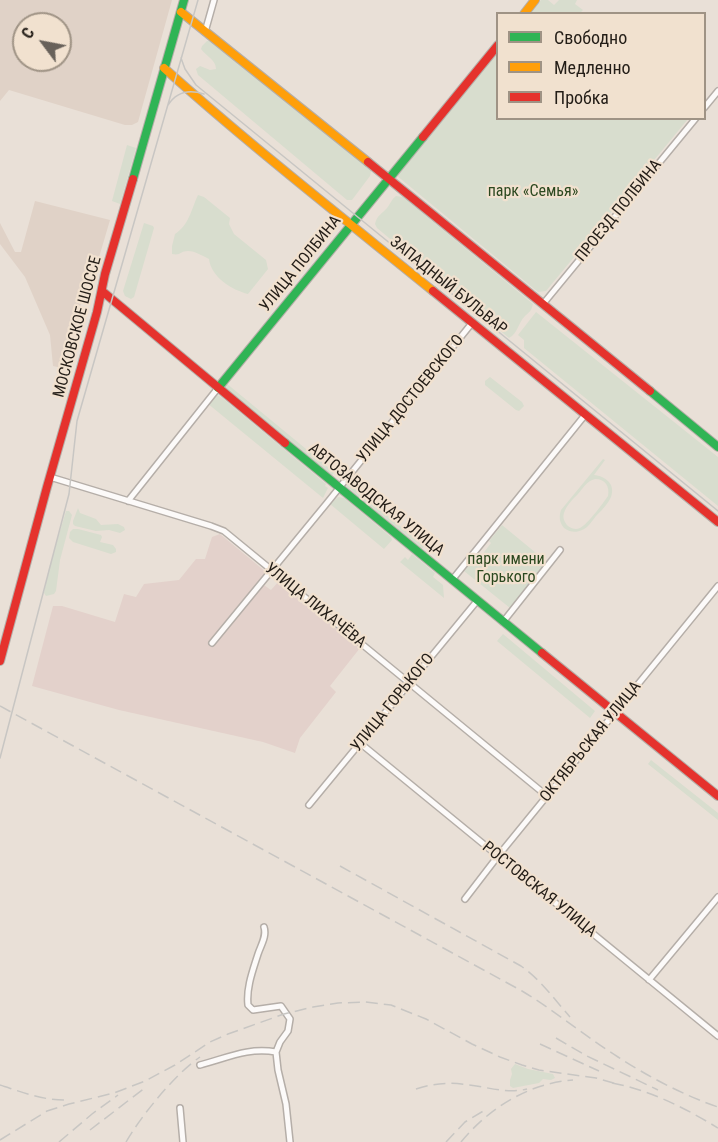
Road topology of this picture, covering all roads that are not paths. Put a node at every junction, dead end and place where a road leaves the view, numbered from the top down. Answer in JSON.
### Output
{"nodes":[{"id":1,"x":184,"y":0,"type":"edge"},
{"id":2,"x":214,"y":0,"type":"edge"},
{"id":3,"x":535,"y":0,"type":"edge"},
{"id":4,"x":181,"y":12,"type":"junction"},
{"id":5,"x":526,"y":12,"type":"edge"},
{"id":6,"x":205,"y":32,"type":"junction"},
{"id":7,"x":496,"y":47,"type":"edge"},
{"id":8,"x":164,"y":68,"type":"junction"},
{"id":9,"x":718,"y":91,"type":"edge"},
{"id":10,"x":706,"y":107,"type":"edge"},
{"id":11,"x":694,"y":120,"type":"edge"},
{"id":12,"x":388,"y":178,"type":"junction"},
{"id":13,"x":351,"y":224,"type":"junction"},
{"id":14,"x":102,"y":291,"type":"junction"},
{"id":15,"x":543,"y":304,"type":"junction"},
{"id":16,"x":472,"y":323,"type":"junction"},
{"id":17,"x":218,"y":388,"type":"junction"},
{"id":18,"x":585,"y":415,"type":"junction"},
{"id":19,"x":718,"y":447,"type":"edge"},
{"id":20,"x":50,"y":477,"type":"junction"},
{"id":21,"x":339,"y":488,"type":"junction"},
{"id":22,"x":128,"y":501,"type":"junction"},
{"id":23,"x":718,"y":522,"type":"edge"},
{"id":24,"x":560,"y":550,"type":"dead end"},
{"id":25,"x":271,"y":571,"type":"junction"},
{"id":26,"x":452,"y":580,"type":"junction"},
{"id":27,"x":718,"y":586,"type":"edge"},
{"id":28,"x":477,"y":601,"type":"junction"},
{"id":29,"x":503,"y":622,"type":"junction"},
{"id":30,"x":212,"y":643,"type":"dead end"},
{"id":31,"x":0,"y":661,"type":"edge"},
{"id":32,"x":410,"y":682,"type":"junction"},
{"id":33,"x":615,"y":713,"type":"junction"},
{"id":34,"x":360,"y":744,"type":"junction"},
{"id":35,"x":547,"y":795,"type":"junction"},
{"id":36,"x":718,"y":796,"type":"edge"},
{"id":37,"x":309,"y":805,"type":"dead end"},
{"id":38,"x":498,"y":856,"type":"junction"},
{"id":39,"x":718,"y":897,"type":"edge"},
{"id":40,"x":465,"y":899,"type":"dead end"},
{"id":41,"x":264,"y":927,"type":"dead end"},
{"id":42,"x":649,"y":980,"type":"junction"},
{"id":43,"x":718,"y":1036,"type":"edge"},
{"id":44,"x":276,"y":1052,"type":"junction"},
{"id":45,"x":200,"y":1065,"type":"dead end"},
{"id":46,"x":180,"y":1107,"type":"dead end"},
{"id":47,"x":183,"y":1142,"type":"edge"},
{"id":48,"x":290,"y":1142,"type":"edge"}],
"edges":[{"from":1,"to":4,"type":"street","name":"МОСКОВСКОЕ ШОССЕ"},
{"from":2,"to":6,"type":"street"},
{"from":3,"to":5,"type":"street"},
{"from":4,"to":6,"type":"street"},
{"from":4,"to":8,"type":"street","name":"МОСКОВСКОЕ ШОССЕ"},
{"from":6,"to":12,"type":"street"},
{"from":7,"to":12,"type":"street","name":"УЛИЦА ПОЛБИНА"},
{"from":8,"to":13,"type":"street","name":"ЗАПАДНЫЙ БУЛЬВАР"},
{"from":8,"to":14,"type":"street","name":"МОСКОВСКОЕ ШОССЕ"},
{"from":9,"to":10,"type":"street"},
{"from":11,"to":15,"type":"street","name":"ПРОЕЗД ПОЛБИНА"},
{"from":12,"to":13,"type":"street","name":"УЛИЦА ПОЛБИНА"},
{"from":12,"to":15,"type":"street"},
{"from":13,"to":16,"type":"street","name":"ЗАПАДНЫЙ БУЛЬВАР"},
{"from":13,"to":17,"type":"street","name":"УЛИЦА ПОЛБИНА"},
{"from":14,"to":17,"type":"street","name":"АВТОЗАВОДСКАЯ УЛИЦА"},
{"from":14,"to":20,"type":"street","name":"МОСКОВСКОЕ ШОССЕ"},
{"from":15,"to":19,"type":"street"},
{"from":16,"to":18,"type":"street","name":"ЗАПАДНЫЙ БУЛЬВАР"},
{"from":16,"to":21,"type":"street","name":"УЛИЦА ДОСТОЕВСКОГО"},
{"from":17,"to":21,"type":"street","name":"АВТОЗАВОДСКАЯ УЛИЦА"},
{"from":17,"to":22,"type":"street","name":"УЛИЦА ПОЛБИНА"},
{"from":18,"to":23,"type":"street","name":"ЗАПАДНЫЙ БУЛЬВАР"},
{"from":18,"to":26,"type":"street"},
{"from":20,"to":22,"type":"street","name":"УЛИЦА ЛИХАЧЁВА"},
{"from":20,"to":31,"type":"street","name":"МОСКОВСКОЕ ШОССЕ"},
{"from":21,"to":25,"type":"street","name":"УЛИЦА ДОСТОЕВСКОГО"},
{"from":21,"to":26,"type":"street","name":"АВТОЗАВОДСКАЯ УЛИЦА"},
{"from":22,"to":25,"type":"street","name":"УЛИЦА ЛИХАЧЁВА"},
{"from":24,"to":29,"type":"street"},
{"from":25,"to":30,"type":"street","name":"УЛИЦА ДОСТОЕВСКОГО"},
{"from":25,"to":32,"type":"street","name":"УЛИЦА ЛИХАЧЁВА"},
{"from":26,"to":28,"type":"street","name":"АВТОЗАВОДСКАЯ УЛИЦА"},
{"from":27,"to":33,"type":"street","name":"ОКТЯБРЬСКАЯ УЛИЦА"},
{"from":28,"to":29,"type":"street","name":"АВТОЗАВОДСКАЯ УЛИЦА"},
{"from":28,"to":32,"type":"street","name":"УЛИЦА ГОРЬКОГО"},
{"from":29,"to":33,"type":"street","name":"АВТОЗАВОДСКАЯ УЛИЦА"},
{"from":32,"to":34,"type":"street","name":"УЛИЦА ГОРЬКОГО"},
{"from":32,"to":35,"type":"street","name":"УЛИЦА ЛИХАЧЁВА"},
{"from":33,"to":35,"type":"street","name":"ОКТЯБРЬСКАЯ УЛИЦА"},
{"from":33,"to":36,"type":"street","name":"АВТОЗАВОДСКАЯ УЛИЦА"},
{"from":34,"to":37,"type":"street","name":"УЛИЦА ГОРЬКОГО"},
{"from":34,"to":38,"type":"street","name":"РОСТОВСКАЯ УЛИЦА"},
{"from":35,"to":38,"type":"street","name":"ОКТЯБРЬСКАЯ УЛИЦА"},
{"from":38,"to":40,"type":"street","name":"ОКТЯБРЬСКАЯ УЛИЦА"},
{"from":38,"to":42,"type":"street","name":"РОСТОВСКАЯ УЛИЦА"},
{"from":39,"to":42,"type":"street"},
{"from":41,"to":44,"type":"street"},
{"from":42,"to":43,"type":"street","name":"РОСТОВСКАЯ УЛИЦА"},
{"from":44,"to":45,"type":"street"},
{"from":44,"to":48,"type":"street"},
{"from":46,"to":47,"type":"street"}]}
